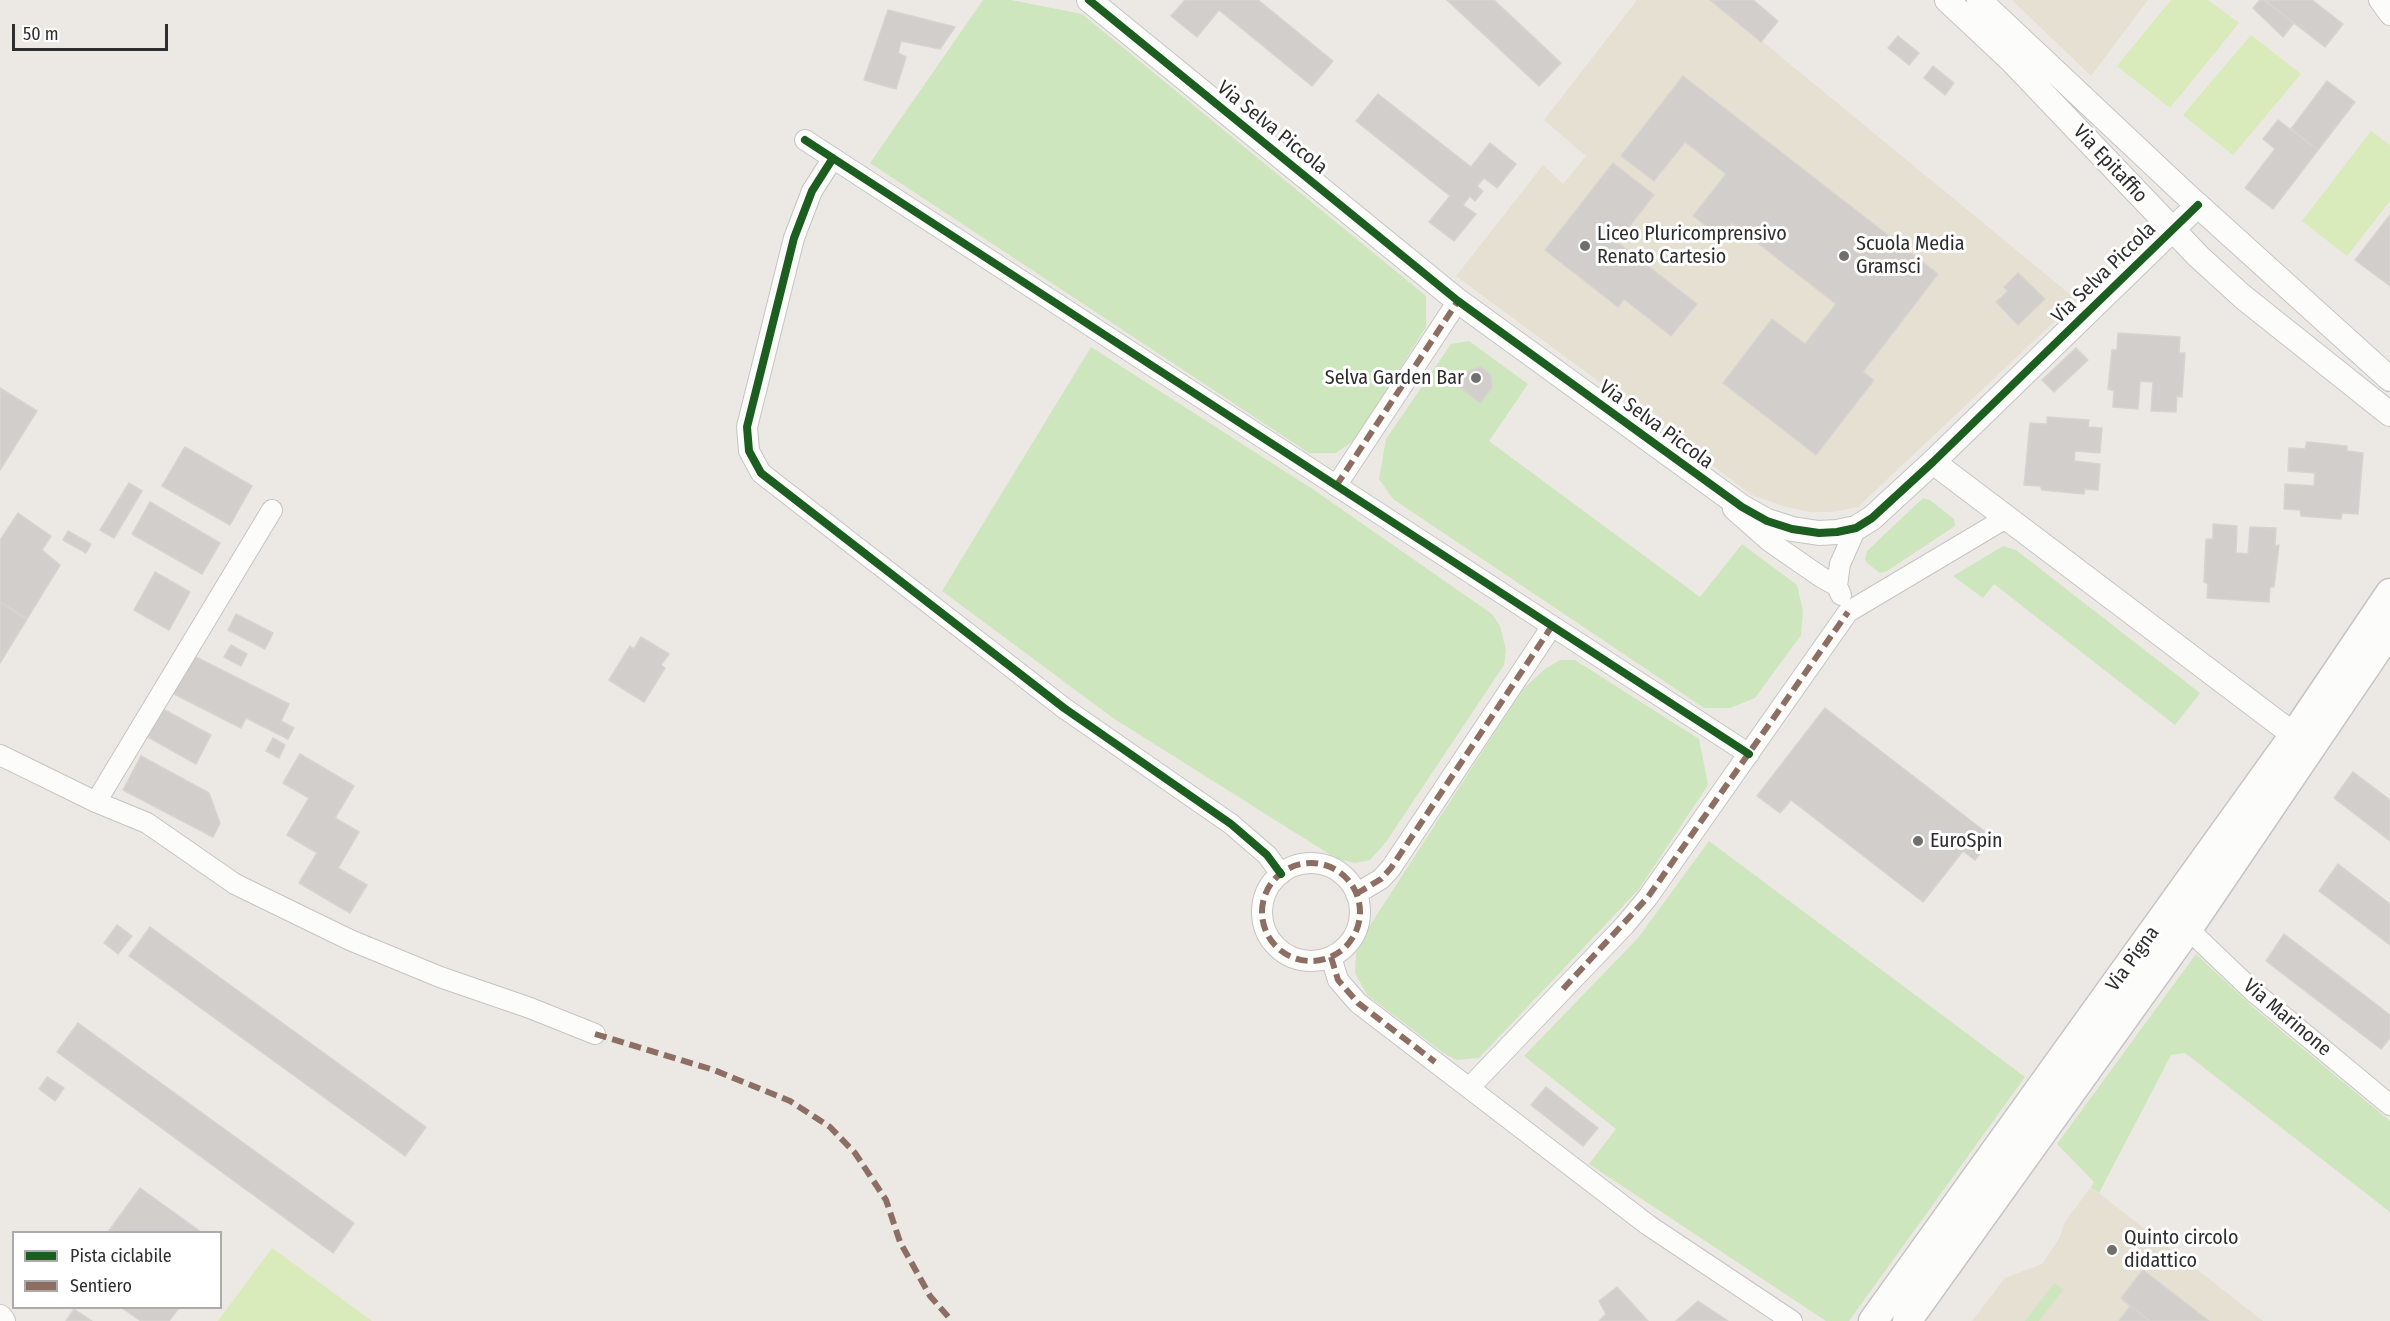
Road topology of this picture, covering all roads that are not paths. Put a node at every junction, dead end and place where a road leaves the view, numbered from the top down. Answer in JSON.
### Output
{"nodes":[{"id":1,"x":1089,"y":0,"type":"edge"},
{"id":2,"x":1947,"y":0,"type":"edge"},
{"id":3,"x":1979,"y":0,"type":"edge"},
{"id":4,"x":2379,"y":0,"type":"edge"},
{"id":5,"x":2390,"y":15,"type":"edge"},
{"id":6,"x":805,"y":140,"type":"dead end"},
{"id":7,"x":833,"y":158,"type":"junction"},
{"id":8,"x":2198,"y":205,"type":"junction"},
{"id":9,"x":2172,"y":231,"type":"junction"},
{"id":10,"x":1458,"y":301,"type":"junction"},
{"id":11,"x":2390,"y":379,"type":"edge"},
{"id":12,"x":2390,"y":414,"type":"edge"},
{"id":13,"x":1933,"y":462,"type":"junction"},
{"id":14,"x":1710,"y":485,"type":"junction"},
{"id":15,"x":1336,"y":486,"type":"junction"},
{"id":16,"x":272,"y":510,"type":"dead end"},
{"id":17,"x":2006,"y":518,"type":"junction"},
{"id":18,"x":1856,"y":528,"type":"junction"},
{"id":19,"x":1837,"y":586,"type":"junction"},
{"id":20,"x":2390,"y":594,"type":"edge"},
{"id":21,"x":1848,"y":612,"type":"junction"},
{"id":22,"x":1552,"y":626,"type":"junction"},
{"id":23,"x":2390,"y":631,"type":"edge"},
{"id":24,"x":2294,"y":735,"type":"junction"},
{"id":25,"x":0,"y":754,"type":"edge"},
{"id":26,"x":1749,"y":754,"type":"junction"},
{"id":27,"x":96,"y":802,"type":"junction"},
{"id":28,"x":1281,"y":874,"type":"junction"},
{"id":29,"x":1356,"y":894,"type":"junction"},
{"id":30,"x":2188,"y":929,"type":"junction"},
{"id":31,"x":1331,"y":957,"type":"junction"},
{"id":32,"x":595,"y":1034,"type":"dead end"},
{"id":33,"x":1468,"y":1088,"type":"junction"},
{"id":34,"x":2390,"y":1105,"type":"edge"},
{"id":35,"x":0,"y":1317,"type":"edge"},
{"id":36,"x":3,"y":1321,"type":"edge"},
{"id":37,"x":1792,"y":1321,"type":"edge"},
{"id":38,"x":1873,"y":1321,"type":"edge"},
{"id":39,"x":1907,"y":1321,"type":"edge"}],
"edges":[{"from":1,"to":10,"type":"street","name":"Via Selva Piccola"},
{"from":2,"to":9,"type":"street","name":"Via Epitaffio"},
{"from":3,"to":8,"type":"street","name":"Via Epitaffio"},
{"from":4,"to":5,"type":"street"},
{"from":6,"to":7,"type":"street"},
{"from":7,"to":15,"type":"street"},
{"from":7,"to":28,"type":"street"},
{"from":8,"to":9,"type":"street","name":"Via Selva Piccola"},
{"from":8,"to":11,"type":"street","name":"Via Epitaffio"},
{"from":9,"to":12,"type":"street","name":"Via Epitaffio"},
{"from":9,"to":13,"type":"street","name":"Via Selva Piccola"},
{"from":10,"to":14,"type":"street","name":"Via Selva Piccola"},
{"from":10,"to":15,"type":"street"},
{"from":13,"to":17,"type":"street"},
{"from":13,"to":18,"type":"street","name":"Via Selva Piccola"},
{"from":14,"to":18,"type":"street","name":"Via Selva Piccola"},
{"from":14,"to":19,"type":"street"},
{"from":15,"to":22,"type":"street"},
{"from":16,"to":27,"type":"street"},
{"from":17,"to":21,"type":"street"},
{"from":17,"to":24,"type":"street"},
{"from":18,"to":19,"type":"street"},
{"from":19,"to":21,"type":"street"},
{"from":20,"to":24,"type":"main road","name":"Via Pigna"},
{"from":21,"to":26,"type":"street"},
{"from":22,"to":26,"type":"street"},
{"from":22,"to":29,"type":"street"},
{"from":23,"to":30,"type":"main road"},
{"from":24,"to":38,"type":"main road","name":"Via Pigna"},
{"from":25,"to":27,"type":"street"},
{"from":26,"to":33,"type":"street"},
{"from":27,"to":32,"type":"street"},
{"from":28,"to":29,"type":"street"},
{"from":28,"to":31,"type":"street"},
{"from":29,"to":31,"type":"street"},
{"from":30,"to":34,"type":"street","name":"Via Marinone"},
{"from":30,"to":39,"type":"main road"},
{"from":31,"to":33,"type":"street"},
{"from":33,"to":37,"type":"street"},
{"from":35,"to":36,"type":"street"}]}
